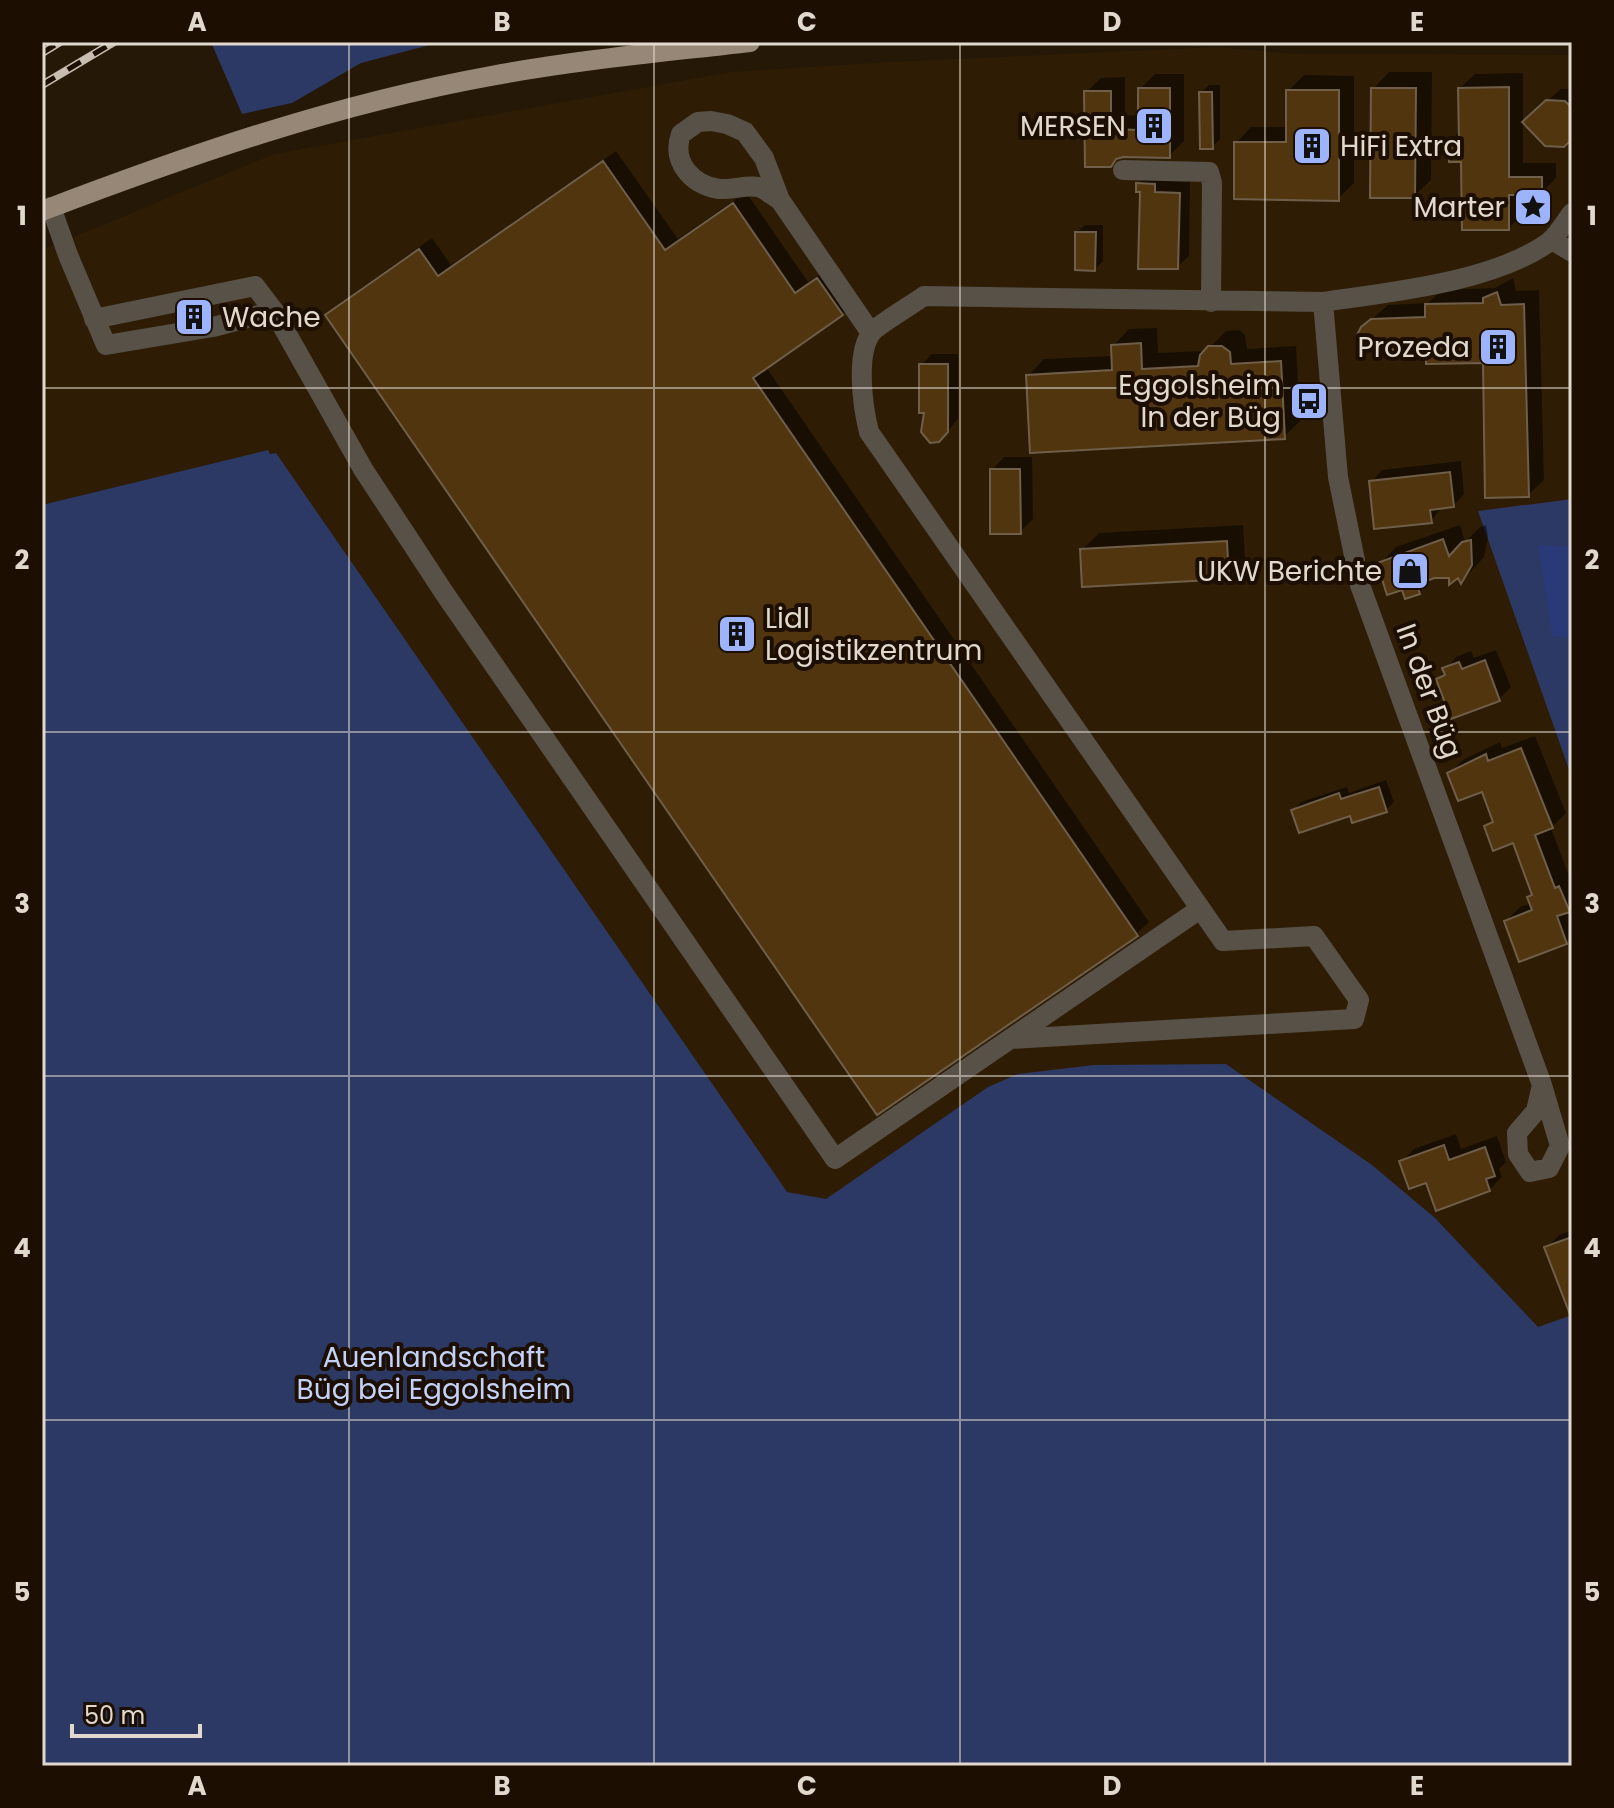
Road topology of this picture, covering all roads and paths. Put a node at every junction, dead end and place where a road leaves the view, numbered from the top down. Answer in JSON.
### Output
{"nodes":[{"id":1,"x":750,"y":42,"type":"edge"},
{"id":2,"x":1123,"y":170,"type":"dead end"},
{"id":3,"x":780,"y":200,"type":"junction"},
{"id":4,"x":47,"y":209,"type":"edge"},
{"id":5,"x":1572,"y":213,"type":"edge"},
{"id":6,"x":1552,"y":240,"type":"junction"},
{"id":7,"x":1572,"y":252,"type":"edge"},
{"id":8,"x":1211,"y":302,"type":"junction"},
{"id":9,"x":1323,"y":302,"type":"junction"},
{"id":10,"x":274,"y":311,"type":"junction"},
{"id":11,"x":94,"y":319,"type":"junction"},
{"id":12,"x":871,"y":333,"type":"junction"},
{"id":13,"x":1200,"y":909,"type":"junction"},
{"id":14,"x":1010,"y":1039,"type":"junction"},
{"id":15,"x":1542,"y":1085,"type":"dead end"}],
"edges":[{"from":1,"to":4,"type":"main road"},
{"from":2,"to":8,"type":"street"},
{"from":3,"to":3,"type":"street"},
{"from":3,"to":12,"type":"street"},
{"from":4,"to":11,"type":"street"},
{"from":5,"to":6,"type":"street"},
{"from":6,"to":7,"type":"street"},
{"from":6,"to":9,"type":"street"},
{"from":8,"to":9,"type":"street"},
{"from":8,"to":12,"type":"street"},
{"from":9,"to":15,"type":"street","name":"In der Büg"},
{"from":10,"to":11,"type":"street"},
{"from":10,"to":11,"type":"street"},
{"from":10,"to":14,"type":"street"},
{"from":12,"to":13,"type":"street"},
{"from":13,"to":14,"type":"street"},
{"from":13,"to":14,"type":"street"}]}
